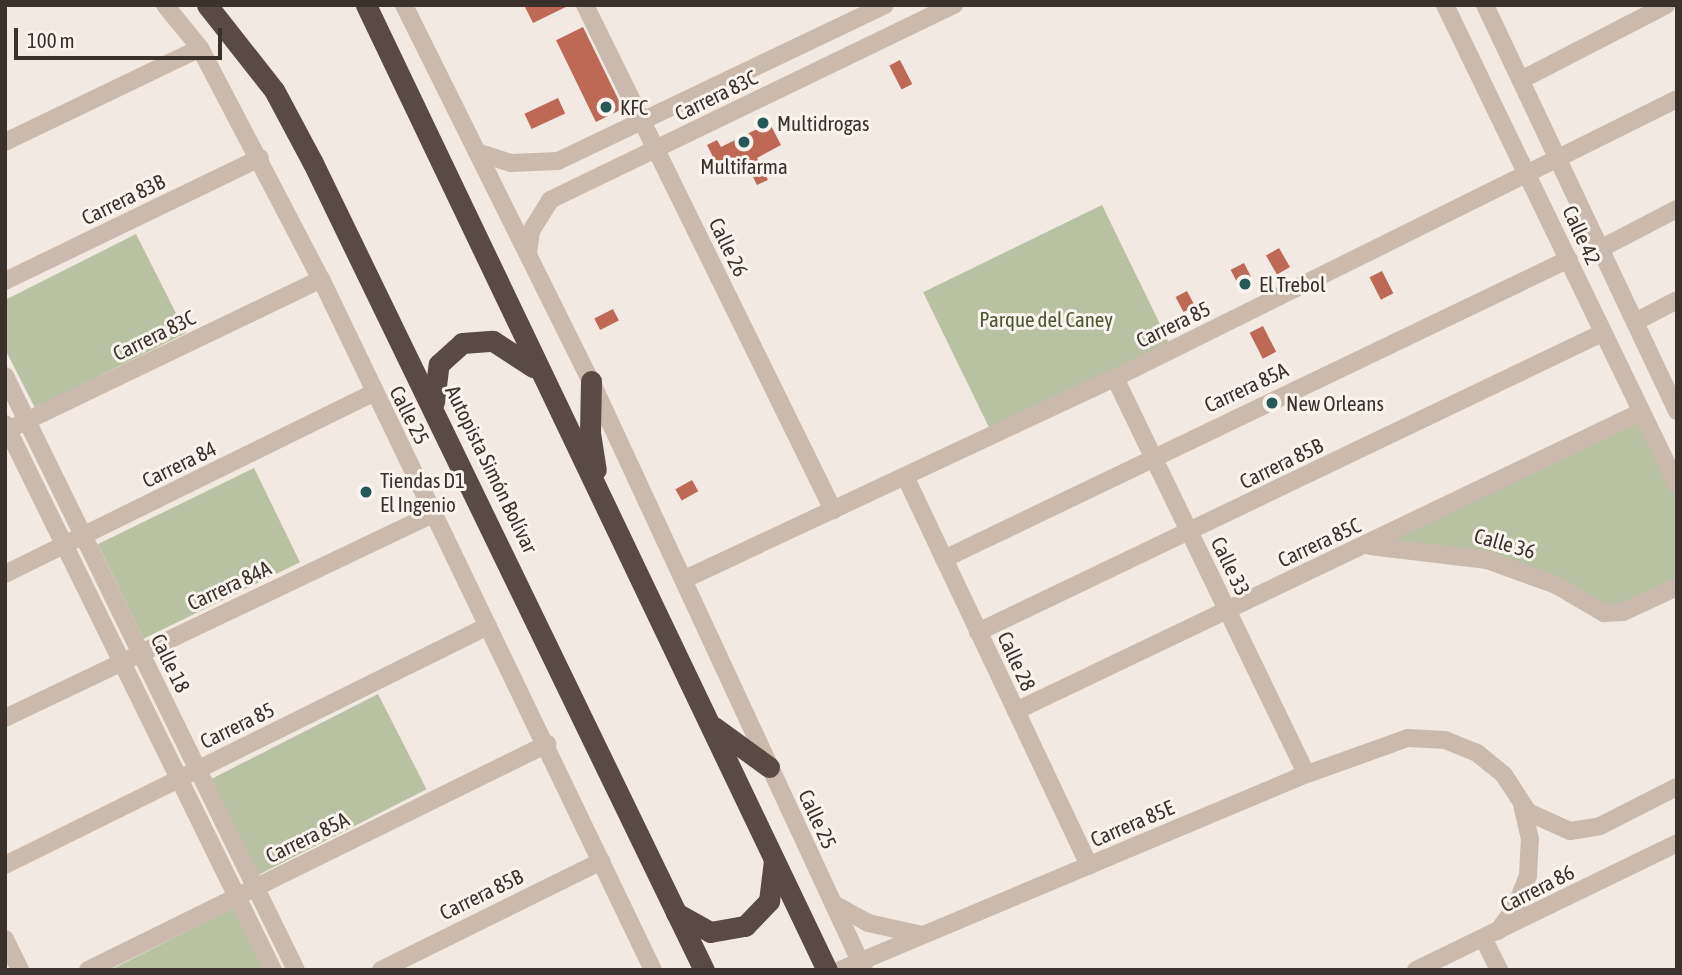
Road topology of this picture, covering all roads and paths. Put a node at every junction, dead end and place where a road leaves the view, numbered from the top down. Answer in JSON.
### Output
{"nodes":[{"id":1,"x":165,"y":5,"type":"edge"},
{"id":2,"x":207,"y":5,"type":"edge"},
{"id":3,"x":366,"y":5,"type":"edge"},
{"id":4,"x":404,"y":5,"type":"edge"},
{"id":5,"x":585,"y":5,"type":"edge"},
{"id":6,"x":885,"y":5,"type":"edge"},
{"id":7,"x":954,"y":5,"type":"edge"},
{"id":8,"x":1445,"y":5,"type":"edge"},
{"id":9,"x":1485,"y":5,"type":"edge"},
{"id":10,"x":1666,"y":5,"type":"edge"},
{"id":11,"x":200,"y":48,"type":"junction"},
{"id":12,"x":1521,"y":80,"type":"junction"},
{"id":13,"x":1677,"y":99,"type":"edge"},
{"id":14,"x":642,"y":122,"type":"junction"},
{"id":15,"x":5,"y":142,"type":"edge"},
{"id":16,"x":656,"y":149,"type":"junction"},
{"id":17,"x":477,"y":152,"type":"junction"},
{"id":18,"x":260,"y":158,"type":"junction"},
{"id":19,"x":1558,"y":159,"type":"junction"},
{"id":20,"x":1527,"y":173,"type":"junction"},
{"id":21,"x":1677,"y":209,"type":"edge"},
{"id":22,"x":1600,"y":249,"type":"junction"},
{"id":23,"x":528,"y":253,"type":"junction"},
{"id":24,"x":1569,"y":259,"type":"junction"},
{"id":25,"x":321,"y":279,"type":"junction"},
{"id":26,"x":5,"y":281,"type":"edge"},
{"id":27,"x":1677,"y":300,"type":"edge"},
{"id":28,"x":1635,"y":322,"type":"junction"},
{"id":29,"x":1602,"y":333,"type":"junction"},
{"id":30,"x":538,"y":370,"type":"junction"},
{"id":31,"x":5,"y":376,"type":"edge"},
{"id":32,"x":1115,"y":378,"type":"junction"},
{"id":33,"x":591,"y":381,"type":"junction"},
{"id":34,"x":373,"y":393,"type":"junction"},
{"id":35,"x":1675,"y":401,"type":"edge"},
{"id":36,"x":434,"y":403,"type":"junction"},
{"id":37,"x":1641,"y":412,"type":"junction"},
{"id":38,"x":27,"y":421,"type":"junction"},
{"id":39,"x":6,"y":428,"type":"edge"},
{"id":40,"x":1153,"y":456,"type":"junction"},
{"id":41,"x":905,"y":476,"type":"junction"},
{"id":42,"x":1677,"y":485,"type":"edge"},
{"id":43,"x":607,"y":509,"type":"junction"},
{"id":44,"x":833,"y":510,"type":"junction"},
{"id":45,"x":435,"y":513,"type":"junction"},
{"id":46,"x":1190,"y":532,"type":"junction"},
{"id":47,"x":84,"y":536,"type":"junction"},
{"id":48,"x":65,"y":546,"type":"junction"},
{"id":49,"x":1366,"y":546,"type":"junction"},
{"id":50,"x":944,"y":559,"type":"junction"},
{"id":51,"x":5,"y":574,"type":"edge"},
{"id":52,"x":685,"y":579,"type":"junction"},
{"id":53,"x":1677,"y":587,"type":"edge"},
{"id":54,"x":1227,"y":609,"type":"junction"},
{"id":55,"x":488,"y":626,"type":"junction"},
{"id":56,"x":978,"y":632,"type":"junction"},
{"id":57,"x":140,"y":652,"type":"junction"},
{"id":58,"x":122,"y":661,"type":"junction"},
{"id":59,"x":1016,"y":710,"type":"junction"},
{"id":60,"x":5,"y":718,"type":"edge"},
{"id":61,"x":712,"y":725,"type":"junction"},
{"id":62,"x":1445,"y":740,"type":"joint"},
{"id":63,"x":547,"y":744,"type":"junction"},
{"id":64,"x":769,"y":766,"type":"junction"},
{"id":65,"x":198,"y":770,"type":"junction"},
{"id":66,"x":1306,"y":774,"type":"junction"},
{"id":67,"x":179,"y":779,"type":"junction"},
{"id":68,"x":1677,"y":787,"type":"edge"},
{"id":69,"x":1522,"y":805,"type":"junction"},
{"id":70,"x":1677,"y":843,"type":"edge"},
{"id":71,"x":774,"y":856,"type":"junction"},
{"id":72,"x":602,"y":861,"type":"junction"},
{"id":73,"x":5,"y":864,"type":"edge"},
{"id":74,"x":1089,"y":866,"type":"junction"},
{"id":75,"x":256,"y":887,"type":"junction"},
{"id":76,"x":237,"y":896,"type":"junction"},
{"id":77,"x":669,"y":902,"type":"junction"},
{"id":78,"x":832,"y":903,"type":"junction"},
{"id":79,"x":922,"y":935,"type":"junction"},
{"id":80,"x":1489,"y":938,"type":"junction"},
{"id":81,"x":5,"y":939,"type":"edge"},
{"id":82,"x":641,"y":942,"type":"junction"},
{"id":83,"x":862,"y":965,"type":"edge"},
{"id":84,"x":20,"y":970,"type":"edge"},
{"id":85,"x":88,"y":970,"type":"edge"},
{"id":86,"x":273,"y":970,"type":"edge"},
{"id":87,"x":296,"y":970,"type":"edge"},
{"id":88,"x":381,"y":970,"type":"edge"},
{"id":89,"x":641,"y":970,"type":"edge"},
{"id":90,"x":653,"y":970,"type":"edge"},
{"id":91,"x":704,"y":970,"type":"edge"},
{"id":92,"x":827,"y":970,"type":"edge"},
{"id":93,"x":840,"y":970,"type":"edge"},
{"id":94,"x":1416,"y":970,"type":"edge"},
{"id":95,"x":1499,"y":970,"type":"edge"}],
"edges":[{"from":1,"to":11,"type":"street","name":"Calle 25"},
{"from":2,"to":36,"type":"highway","name":"Autopista Simón Bolívar"},
{"from":3,"to":30,"type":"highway"},
{"from":4,"to":17,"type":"street","name":"Calle 25"},
{"from":5,"to":14,"type":"street","name":"Calle 26"},
{"from":6,"to":14,"type":"street","name":"Carrera 83C"},
{"from":7,"to":16,"type":"street","name":"Carrera 83C"},
{"from":8,"to":20,"type":"street","name":"Calle 42"},
{"from":9,"to":12,"type":"street","name":"Calle 42"},
{"from":10,"to":12,"type":"street"},
{"from":11,"to":15,"type":"street"},
{"from":11,"to":18,"type":"street","name":"Calle 25"},
{"from":12,"to":19,"type":"street","name":"Calle 42"},
{"from":13,"to":19,"type":"street","name":"Carrera 85"},
{"from":14,"to":16,"type":"street","name":"Calle 26"},
{"from":14,"to":17,"type":"street","name":"Carrera 83C"},
{"from":16,"to":23,"type":"street","name":"Carrera 83C"},
{"from":16,"to":44,"type":"street","name":"Calle 26"},
{"from":17,"to":23,"type":"street","name":"Calle 25"},
{"from":18,"to":25,"type":"street","name":"Calle 25"},
{"from":18,"to":26,"type":"street","name":"Carrera 83B"},
{"from":19,"to":20,"type":"street","name":"Carrera 85"},
{"from":19,"to":22,"type":"street","name":"Calle 42"},
{"from":20,"to":24,"type":"street","name":"Calle 42"},
{"from":20,"to":32,"type":"street","name":"Carrera 85"},
{"from":21,"to":22,"type":"street"},
{"from":22,"to":28,"type":"street","name":"Calle 42"},
{"from":23,"to":33,"type":"street","name":"Calle 25"},
{"from":24,"to":29,"type":"street","name":"Calle 42"},
{"from":24,"to":40,"type":"street","name":"Carrera 85A"},
{"from":25,"to":34,"type":"street","name":"Calle 25"},
{"from":25,"to":38,"type":"street","name":"Carrera 83C"},
{"from":27,"to":28,"type":"street"},
{"from":28,"to":35,"type":"street","name":"Calle 42"},
{"from":29,"to":37,"type":"street","name":"Calle 42"},
{"from":29,"to":46,"type":"street","name":"Carrera 85B"},
{"from":30,"to":36,"type":"highway"},
{"from":30,"to":43,"type":"highway"},
{"from":31,"to":38,"type":"street","name":"Calle 18"},
{"from":32,"to":40,"type":"street","name":"Calle 33"},
{"from":32,"to":41,"type":"street","name":"Carrera 85"},
{"from":33,"to":43,"type":"highway"},
{"from":33,"to":52,"type":"street","name":"Calle 25"},
{"from":34,"to":45,"type":"street","name":"Calle 25"},
{"from":34,"to":47,"type":"street","name":"Carrera 84"},
{"from":36,"to":77,"type":"highway","name":"Autopista Simón Bolívar"},
{"from":37,"to":42,"type":"street","name":"Calle 42"},
{"from":37,"to":49,"type":"street","name":"Carrera 85C"},
{"from":38,"to":39,"type":"street","name":"Carrera 83C"},
{"from":38,"to":47,"type":"street","name":"Calle 18"},
{"from":39,"to":48,"type":"street","name":"Calle 18"},
{"from":40,"to":46,"type":"street","name":"Calle 33"},
{"from":40,"to":50,"type":"street","name":"Carrera 85A"},
{"from":41,"to":44,"type":"street","name":"Carrera 85"},
{"from":41,"to":50,"type":"street","name":"Calle 28"},
{"from":43,"to":61,"type":"highway"},
{"from":44,"to":52,"type":"street","name":"Carrera 85"},
{"from":45,"to":55,"type":"street","name":"Calle 25"},
{"from":45,"to":57,"type":"street","name":"Carrera 84A"},
{"from":46,"to":54,"type":"street","name":"Calle 33"},
{"from":46,"to":56,"type":"street","name":"Carrera 85B"},
{"from":47,"to":48,"type":"street","name":"Carrera 84"},
{"from":47,"to":57,"type":"street","name":"Calle 18"},
{"from":48,"to":51,"type":"street","name":"Carrera 84"},
{"from":48,"to":58,"type":"street","name":"Calle 18"},
{"from":49,"to":53,"type":"street","name":"Calle 36"},
{"from":49,"to":54,"type":"street","name":"Carrera 85C"},
{"from":50,"to":56,"type":"street","name":"Calle 28"},
{"from":52,"to":64,"type":"street","name":"Calle 25"},
{"from":54,"to":59,"type":"street","name":"Carrera 85C"},
{"from":54,"to":66,"type":"street","name":"Calle 33"},
{"from":55,"to":63,"type":"street","name":"Calle 25"},
{"from":55,"to":65,"type":"street","name":"Carrera 85"},
{"from":56,"to":59,"type":"street","name":"Calle 28"},
{"from":57,"to":58,"type":"street","name":"Carrera 84A"},
{"from":57,"to":65,"type":"street","name":"Calle 18"},
{"from":58,"to":60,"type":"street","name":"Carrera 84A"},
{"from":58,"to":67,"type":"street","name":"Calle 18"},
{"from":59,"to":74,"type":"street","name":"Calle 28"},
{"from":61,"to":64,"type":"highway"},
{"from":61,"to":71,"type":"highway"},
{"from":62,"to":66,"type":"street","name":"Carrera 85E"},
{"from":62,"to":69,"type":"street","name":"Carrera 86"},
{"from":63,"to":72,"type":"street","name":"Calle 25"},
{"from":63,"to":75,"type":"street","name":"Carrera 85A"},
{"from":64,"to":78,"type":"street","name":"Calle 25"},
{"from":65,"to":67,"type":"street","name":"Carrera 85"},
{"from":65,"to":75,"type":"street","name":"Calle 18"},
{"from":66,"to":74,"type":"street","name":"Carrera 85E"},
{"from":67,"to":73,"type":"street","name":"Carrera 85"},
{"from":67,"to":76,"type":"street","name":"Calle 18"},
{"from":68,"to":69,"type":"street","name":"Carrera 86"},
{"from":69,"to":80,"type":"street"},
{"from":70,"to":80,"type":"street","name":"Carrera 86"},
{"from":71,"to":77,"type":"highway"},
{"from":71,"to":92,"type":"highway"},
{"from":72,"to":82,"type":"street","name":"Calle 25"},
{"from":72,"to":88,"type":"street","name":"Carrera 85B"},
{"from":74,"to":79,"type":"street","name":"Carrera 85E"},
{"from":75,"to":76,"type":"street","name":"Carrera 85A"},
{"from":75,"to":87,"type":"street","name":"Calle 18"},
{"from":76,"to":85,"type":"street","name":"Carrera 85A"},
{"from":76,"to":86,"type":"street","name":"Calle 18"},
{"from":77,"to":91,"type":"highway","name":"Autopista Simón Bolívar"},
{"from":78,"to":79,"type":"street"},
{"from":78,"to":83,"type":"street","name":"Calle 25"},
{"from":79,"to":83,"type":"street","name":"Carrera 85E"},
{"from":80,"to":94,"type":"street","name":"Carrera 86"},
{"from":80,"to":95,"type":"street"},
{"from":81,"to":84,"type":"street"},
{"from":82,"to":89,"type":"street"},
{"from":82,"to":90,"type":"street","name":"Calle 25"},
{"from":83,"to":93,"type":"street","name":"Carrera 85E"}]}
